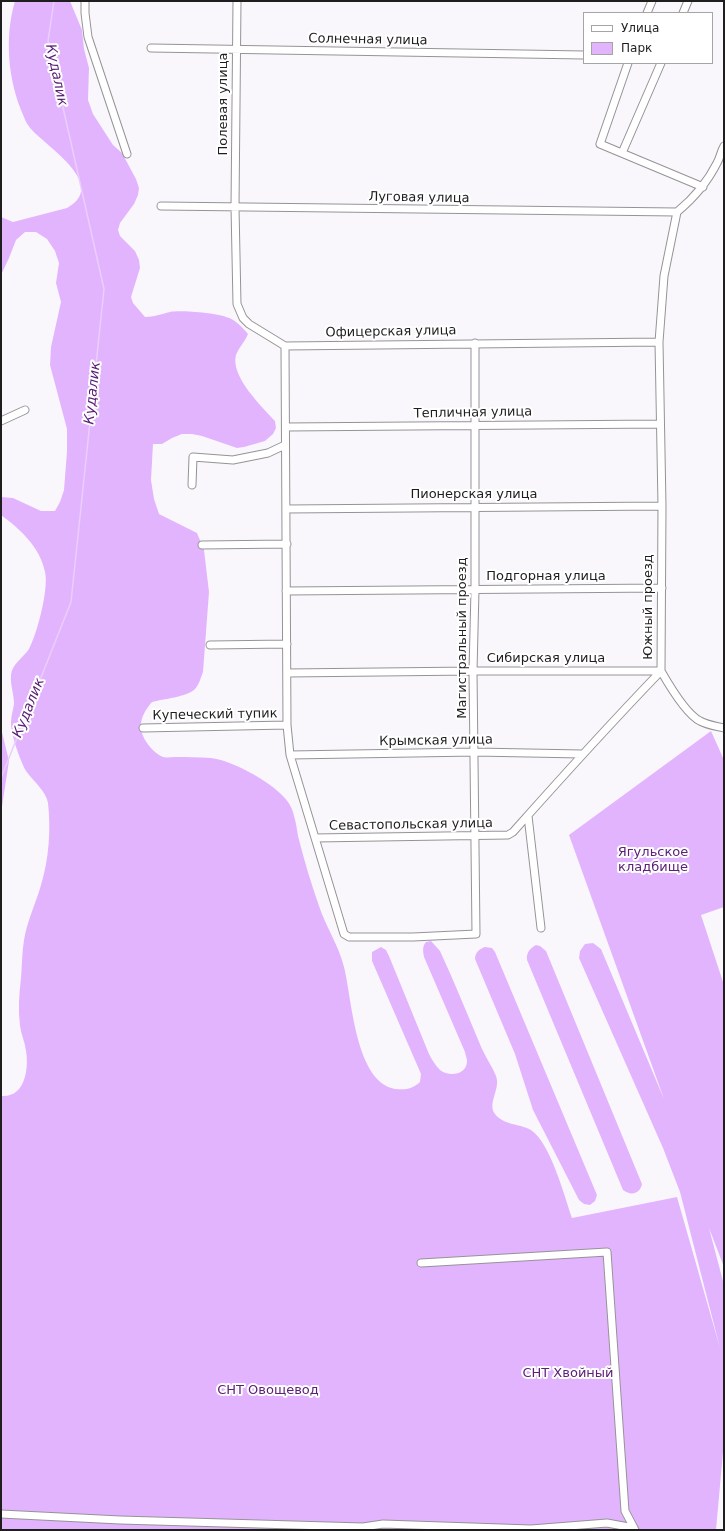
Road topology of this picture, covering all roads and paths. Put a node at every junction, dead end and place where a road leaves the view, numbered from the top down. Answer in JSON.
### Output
{"nodes":[{"id":1,"x":85,"y":1,"type":"edge"},
{"id":2,"x":237,"y":1,"type":"edge"},
{"id":3,"x":652,"y":1,"type":"edge"},
{"id":4,"x":688,"y":1,"type":"edge"},
{"id":5,"x":647,"y":12,"type":"edge"},
{"id":6,"x":683,"y":12,"type":"edge"},
{"id":7,"x":151,"y":48,"type":"dead end"},
{"id":8,"x":236,"y":50,"type":"junction"},
{"id":9,"x":583,"y":55,"type":"edge"},
{"id":10,"x":628,"y":64,"type":"edge"},
{"id":11,"x":661,"y":64,"type":"edge"},
{"id":12,"x":724,"y":146,"type":"edge"},
{"id":13,"x":622,"y":153,"type":"junction"},
{"id":14,"x":127,"y":154,"type":"dead end"},
{"id":15,"x":703,"y":187,"type":"junction"},
{"id":16,"x":161,"y":206,"type":"dead end"},
{"id":17,"x":236,"y":207,"type":"junction"},
{"id":18,"x":677,"y":212,"type":"junction"},
{"id":19,"x":659,"y":342,"type":"junction"},
{"id":20,"x":475,"y":343,"type":"junction"},
{"id":21,"x":285,"y":346,"type":"junction"},
{"id":22,"x":26,"y":410,"type":"dead end"},
{"id":23,"x":1,"y":421,"type":"edge"},
{"id":24,"x":660,"y":424,"type":"junction"},
{"id":25,"x":474,"y":425,"type":"junction"},
{"id":26,"x":286,"y":427,"type":"junction"},
{"id":27,"x":285,"y":445,"type":"junction"},
{"id":28,"x":192,"y":485,"type":"dead end"},
{"id":29,"x":662,"y":506,"type":"junction"},
{"id":30,"x":475,"y":507,"type":"junction"},
{"id":31,"x":286,"y":509,"type":"junction"},
{"id":32,"x":287,"y":544,"type":"junction"},
{"id":33,"x":202,"y":545,"type":"dead end"},
{"id":34,"x":662,"y":588,"type":"junction"},
{"id":35,"x":475,"y":590,"type":"junction"},
{"id":36,"x":286,"y":591,"type":"junction"},
{"id":37,"x":287,"y":644,"type":"junction"},
{"id":38,"x":210,"y":645,"type":"dead end"},
{"id":39,"x":473,"y":671,"type":"junction"},
{"id":40,"x":661,"y":671,"type":"junction"},
{"id":41,"x":288,"y":673,"type":"junction"},
{"id":42,"x":287,"y":725,"type":"junction"},
{"id":43,"x":143,"y":728,"type":"dead end"},
{"id":44,"x":724,"y":728,"type":"edge"},
{"id":45,"x":475,"y":752,"type":"junction"},
{"id":46,"x":582,"y":754,"type":"junction"},
{"id":47,"x":290,"y":755,"type":"junction"},
{"id":48,"x":528,"y":816,"type":"junction"},
{"id":49,"x":508,"y":835,"type":"joint"},
{"id":50,"x":476,"y":836,"type":"junction"},
{"id":51,"x":315,"y":838,"type":"junction"},
{"id":52,"x":541,"y":928,"type":"dead end"},
{"id":53,"x":421,"y":1263,"type":"dead end"},
{"id":54,"x":1,"y":1514,"type":"edge"},
{"id":55,"x":634,"y":1529,"type":"edge"}],
"edges":[{"from":1,"to":14,"type":"street"},
{"from":2,"to":8,"type":"street","name":"Полевая улица"},
{"from":3,"to":5,"type":"street"},
{"from":4,"to":6,"type":"street"},
{"from":7,"to":8,"type":"street","name":"Солнечная улица"},
{"from":8,"to":9,"type":"street","name":"Солнечная улица"},
{"from":8,"to":17,"type":"street","name":"Полевая улица"},
{"from":10,"to":13,"type":"street"},
{"from":11,"to":13,"type":"street"},
{"from":12,"to":15,"type":"street"},
{"from":13,"to":15,"type":"street"},
{"from":15,"to":18,"type":"street"},
{"from":16,"to":17,"type":"street","name":"Луговая улица"},
{"from":17,"to":18,"type":"street","name":"Луговая улица"},
{"from":17,"to":21,"type":"street"},
{"from":18,"to":19,"type":"street","name":"Южный проезд"},
{"from":19,"to":20,"type":"street","name":"Офицерская улица"},
{"from":19,"to":24,"type":"street","name":"Южный проезд"},
{"from":20,"to":21,"type":"street","name":"Офицерская улица"},
{"from":20,"to":25,"type":"street","name":"Магистральный проезд"},
{"from":21,"to":26,"type":"street"},
{"from":22,"to":23,"type":"street"},
{"from":24,"to":25,"type":"street","name":"Тепличная улица"},
{"from":24,"to":29,"type":"street","name":"Южный проезд"},
{"from":25,"to":26,"type":"street","name":"Тепличная улица"},
{"from":25,"to":30,"type":"street","name":"Магистральный проезд"},
{"from":26,"to":27,"type":"street"},
{"from":27,"to":28,"type":"street"},
{"from":27,"to":31,"type":"street"},
{"from":29,"to":30,"type":"street","name":"Пионерская улица"},
{"from":29,"to":34,"type":"street","name":"Южный проезд"},
{"from":30,"to":31,"type":"street","name":"Пионерская улица"},
{"from":30,"to":35,"type":"street","name":"Магистральный проезд"},
{"from":31,"to":32,"type":"street"},
{"from":32,"to":33,"type":"street"},
{"from":32,"to":36,"type":"street"},
{"from":34,"to":35,"type":"street","name":"Подгорная улица"},
{"from":34,"to":40,"type":"street","name":"Южный проезд"},
{"from":35,"to":36,"type":"street","name":"Подгорная улица"},
{"from":35,"to":39,"type":"street","name":"Магистральный проезд"},
{"from":36,"to":37,"type":"street"},
{"from":37,"to":38,"type":"street"},
{"from":37,"to":41,"type":"street"},
{"from":39,"to":40,"type":"street","name":"Сибирская улица"},
{"from":39,"to":41,"type":"street","name":"Сибирская улица"},
{"from":39,"to":45,"type":"street","name":"Магистральный проезд"},
{"from":40,"to":44,"type":"street"},
{"from":40,"to":46,"type":"street","name":"Южный проезд"},
{"from":41,"to":42,"type":"street"},
{"from":42,"to":43,"type":"street","name":"Купеческий тупик"},
{"from":42,"to":47,"type":"street"},
{"from":45,"to":46,"type":"street","name":"Крымская улица"},
{"from":45,"to":47,"type":"street","name":"Крымская улица"},
{"from":45,"to":50,"type":"street","name":"Магистральный проезд"},
{"from":46,"to":48,"type":"street","name":"Южный проезд"},
{"from":47,"to":51,"type":"street"},
{"from":48,"to":49,"type":"street","name":"Южный проезд"},
{"from":48,"to":52,"type":"street"},
{"from":49,"to":50,"type":"street","name":"Севастопольская улица"},
{"from":50,"to":51,"type":"street","name":"Севастопольская улица"},
{"from":50,"to":51,"type":"street","name":"Магистральный проезд"},
{"from":53,"to":55,"type":"street"},
{"from":54,"to":55,"type":"street"}]}
